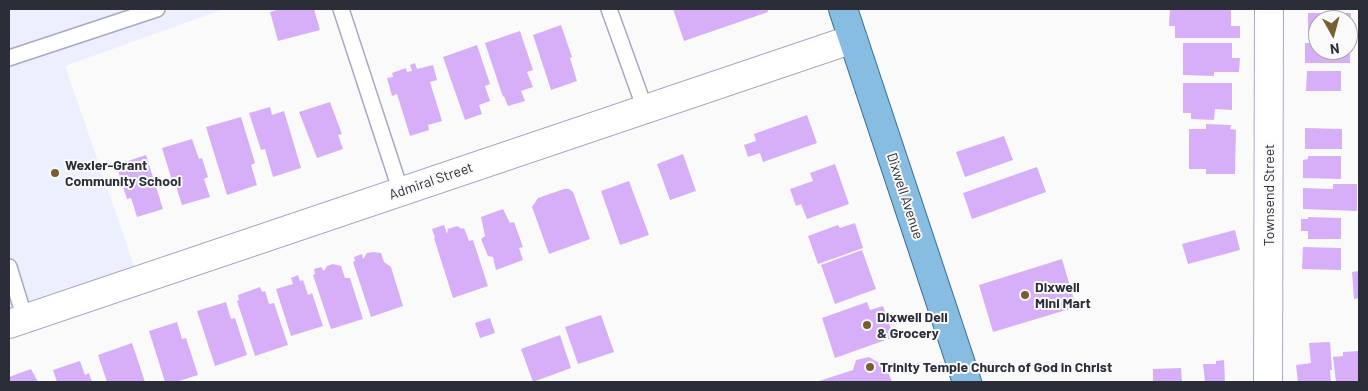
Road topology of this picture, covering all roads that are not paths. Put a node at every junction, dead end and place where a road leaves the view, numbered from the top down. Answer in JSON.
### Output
{"nodes":[{"id":1,"x":157,"y":9,"type":"edge"},
{"id":2,"x":341,"y":9,"type":"edge"},
{"id":3,"x":609,"y":9,"type":"edge"},
{"id":4,"x":843,"y":9,"type":"edge"},
{"id":5,"x":1269,"y":9,"type":"edge"},
{"id":6,"x":853,"y":39,"type":"junction"},
{"id":7,"x":9,"y":58,"type":"edge"},
{"id":8,"x":645,"y":109,"type":"junction"},
{"id":9,"x":401,"y":192,"type":"junction"},
{"id":10,"x":9,"y":267,"type":"edge"},
{"id":11,"x":17,"y":321,"type":"edge"},
{"id":12,"x":968,"y":382,"type":"edge"},
{"id":13,"x":1268,"y":382,"type":"edge"}],
"edges":[{"from":1,"to":7,"type":"lane"},
{"from":2,"to":9,"type":"lane"},
{"from":3,"to":8,"type":"lane"},
{"from":4,"to":6,"type":"main road","name":"Dixwell Avenue"},
{"from":5,"to":13,"type":"street","name":"Townsend Street"},
{"from":6,"to":8,"type":"street","name":"Admiral Street"},
{"from":6,"to":12,"type":"main road","name":"Dixwell Avenue"},
{"from":8,"to":9,"type":"street","name":"Admiral Street"},
{"from":9,"to":11,"type":"street","name":"Admiral Street"},
{"from":10,"to":11,"type":"lane"}]}
